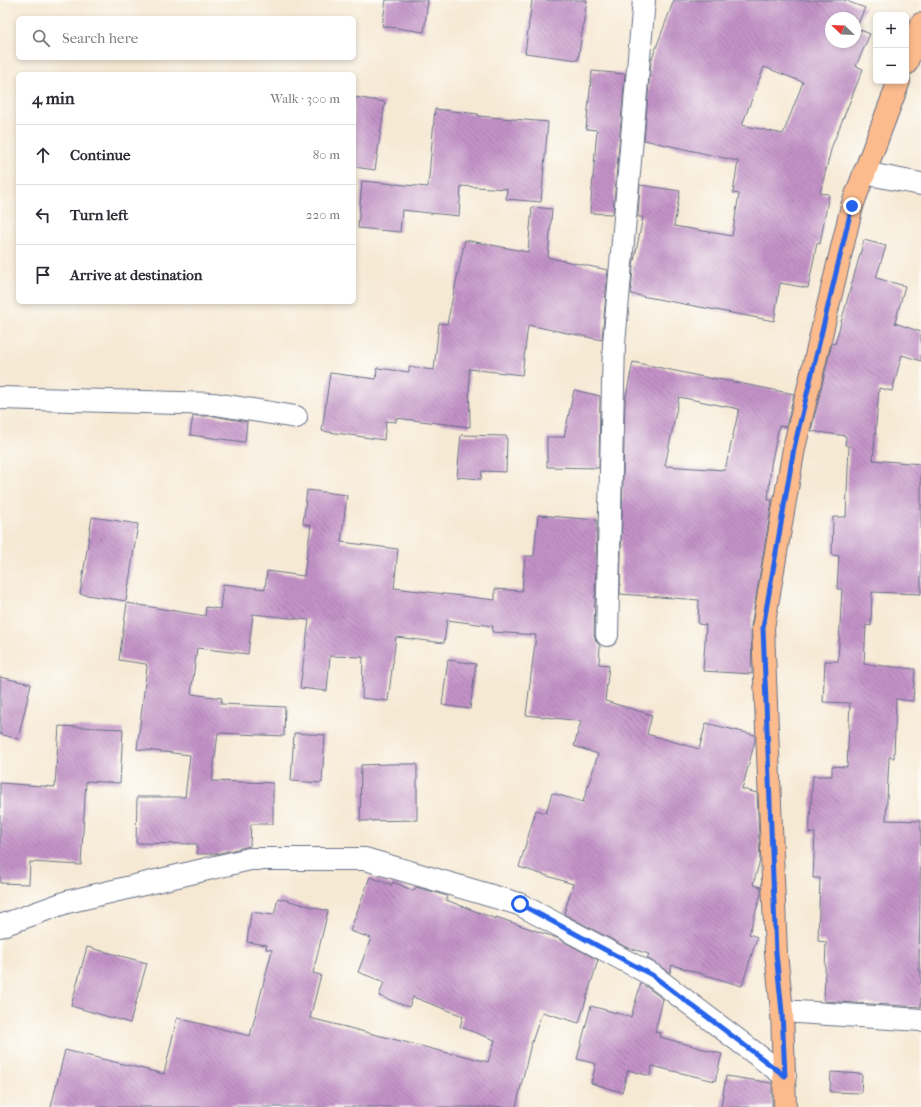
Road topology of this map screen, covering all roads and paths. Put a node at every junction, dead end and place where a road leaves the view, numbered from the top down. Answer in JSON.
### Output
{"nodes":[{"id":1,"x":644,"y":0,"type":"edge"},
{"id":2,"x":921,"y":24,"type":"edge"},
{"id":3,"x":909,"y":56,"type":"edge"},
{"id":4,"x":898,"y":84,"type":"edge"},
{"id":5,"x":864,"y":173,"type":"junction"},
{"id":6,"x":921,"y":184,"type":"edge"},
{"id":7,"x":0,"y":398,"type":"edge"},
{"id":8,"x":296,"y":417,"type":"dead end"},
{"id":9,"x":607,"y":635,"type":"dead end"},
{"id":10,"x":0,"y":926,"type":"edge"},
{"id":11,"x":782,"y":1012,"type":"junction"},
{"id":12,"x":921,"y":1020,"type":"edge"},
{"id":13,"x":785,"y":1076,"type":"junction"},
{"id":14,"x":785,"y":1107,"type":"edge"}],
"edges":[{"from":1,"to":9,"type":"street"},
{"from":2,"to":3,"type":"main road"},
{"from":4,"to":5,"type":"main road"},
{"from":5,"to":6,"type":"street"},
{"from":5,"to":11,"type":"main road"},
{"from":7,"to":8,"type":"street"},
{"from":10,"to":13,"type":"street"},
{"from":11,"to":12,"type":"street"},
{"from":11,"to":13,"type":"main road"},
{"from":13,"to":14,"type":"main road"}]}
